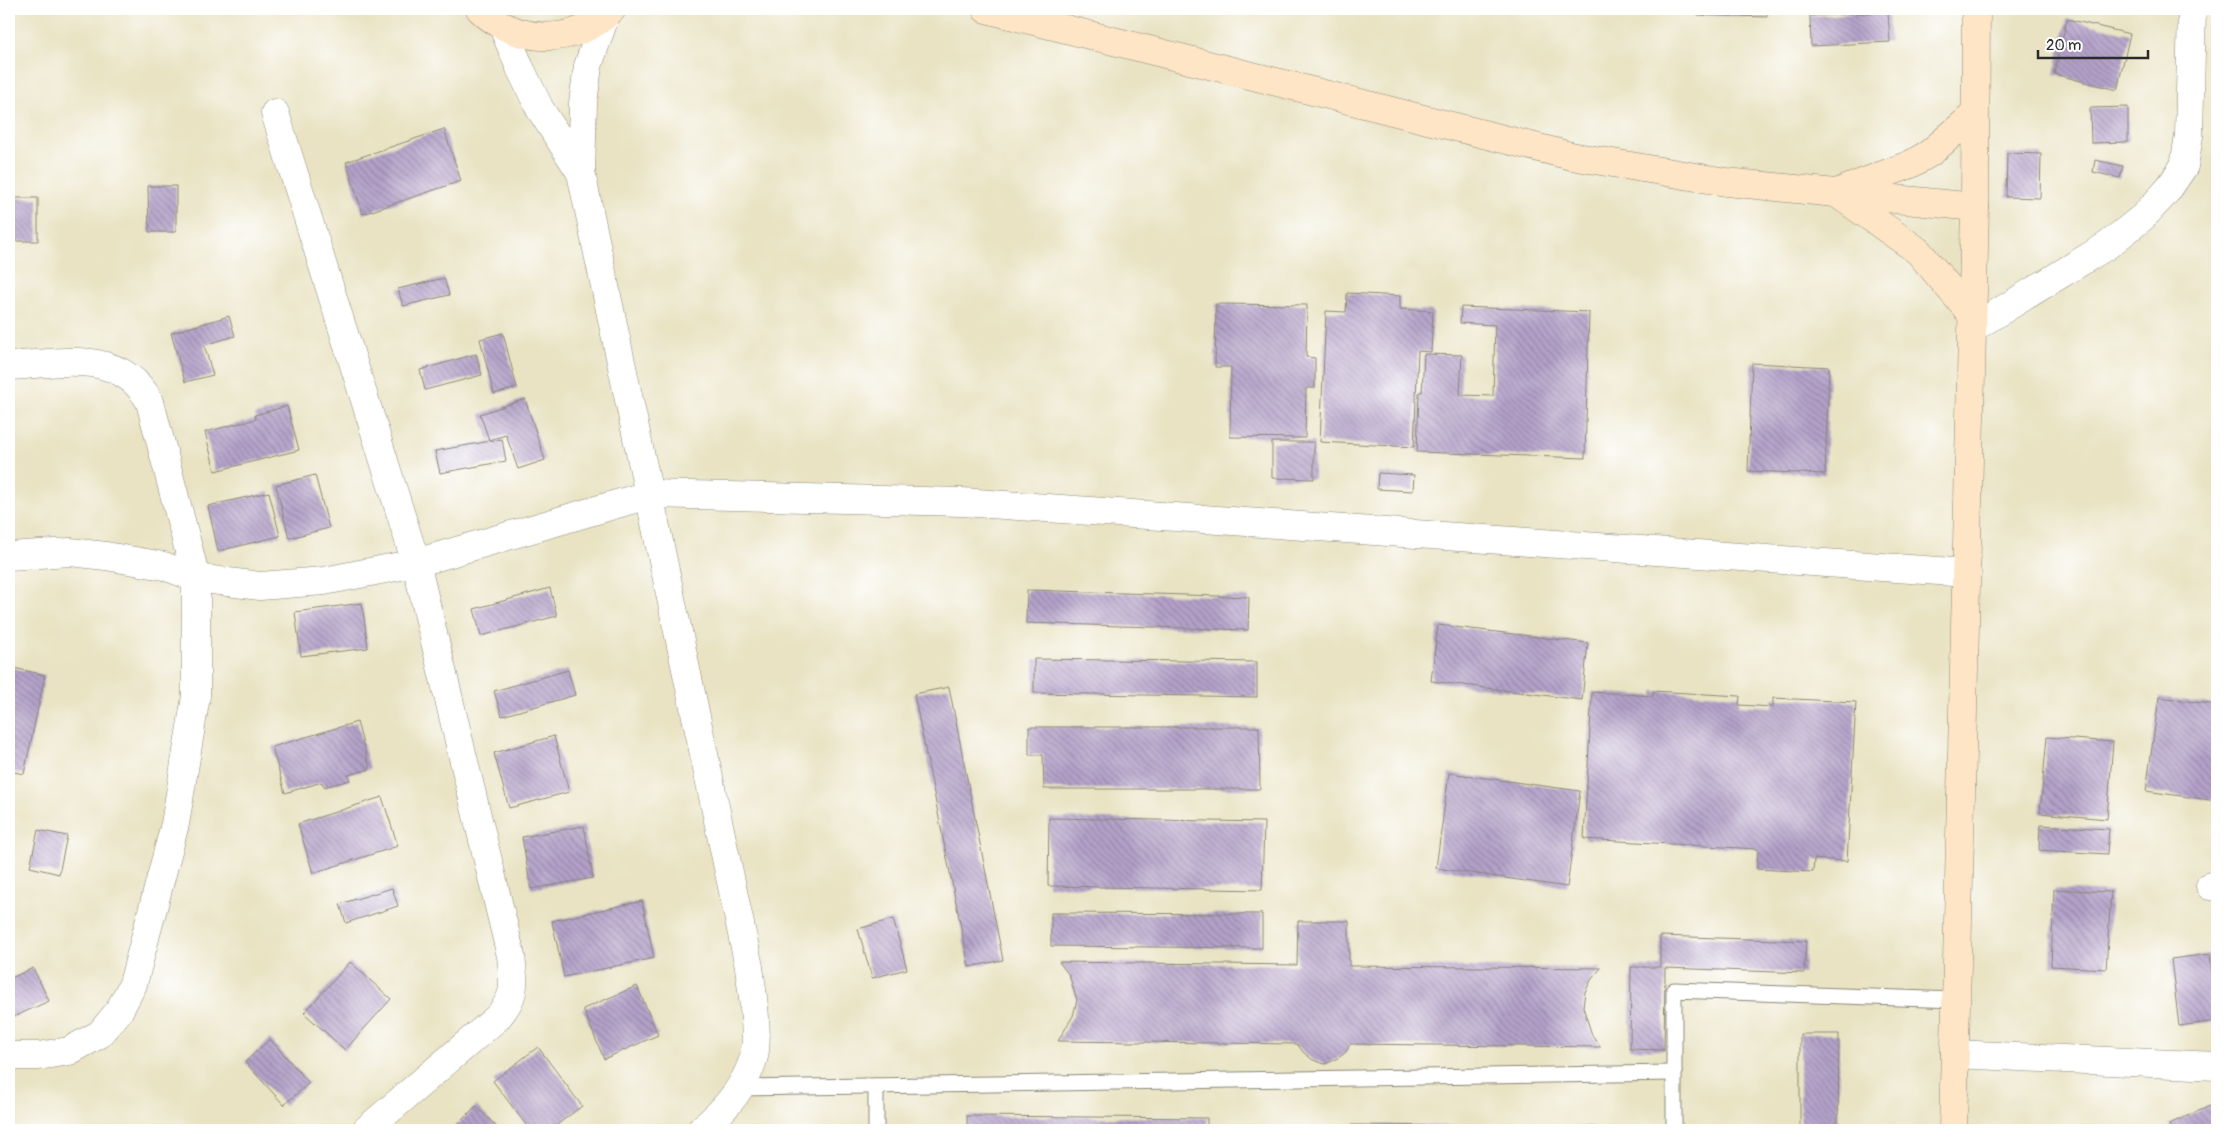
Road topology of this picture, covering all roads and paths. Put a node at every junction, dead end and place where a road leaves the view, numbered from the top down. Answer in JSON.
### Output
{"nodes":[{"id":1,"x":480,"y":9,"type":"edge"},
{"id":2,"x":986,"y":9,"type":"edge"},
{"id":3,"x":1976,"y":9,"type":"edge"},
{"id":4,"x":2192,"y":9,"type":"edge"},
{"id":5,"x":608,"y":13,"type":"edge"},
{"id":6,"x":503,"y":27,"type":"junction"},
{"id":7,"x":275,"y":113,"type":"dead end"},
{"id":8,"x":1975,"y":114,"type":"junction"},
{"id":9,"x":581,"y":173,"type":"junction"},
{"id":10,"x":1835,"y":193,"type":"junction"},
{"id":11,"x":1975,"y":207,"type":"junction"},
{"id":12,"x":1972,"y":328,"type":"junction"},
{"id":13,"x":9,"y":366,"type":"edge"},
{"id":14,"x":651,"y":494,"type":"junction"},
{"id":15,"x":9,"y":556,"type":"edge"},
{"id":16,"x":416,"y":563,"type":"junction"},
{"id":17,"x":1967,"y":573,"type":"junction"},
{"id":18,"x":196,"y":578,"type":"junction"},
{"id":19,"x":1956,"y":1000,"type":"junction"},
{"id":20,"x":1955,"y":1054,"type":"junction"},
{"id":21,"x":9,"y":1056,"type":"edge"},
{"id":22,"x":2217,"y":1066,"type":"edge"},
{"id":23,"x":1674,"y":1073,"type":"junction"},
{"id":24,"x":876,"y":1086,"type":"junction"},
{"id":25,"x":741,"y":1088,"type":"junction"},
{"id":26,"x":366,"y":1130,"type":"edge"},
{"id":27,"x":702,"y":1130,"type":"edge"},
{"id":28,"x":876,"y":1130,"type":"edge"},
{"id":29,"x":1674,"y":1130,"type":"edge"},
{"id":30,"x":1953,"y":1130,"type":"edge"}],
"edges":[{"from":1,"to":6,"type":"street"},
{"from":2,"to":10,"type":"street"},
{"from":3,"to":8,"type":"street"},
{"from":4,"to":12,"type":"street"},
{"from":5,"to":6,"type":"street"},
{"from":5,"to":9,"type":"street"},
{"from":6,"to":9,"type":"street"},
{"from":7,"to":16,"type":"street"},
{"from":8,"to":10,"type":"street"},
{"from":8,"to":11,"type":"street"},
{"from":9,"to":14,"type":"street"},
{"from":10,"to":11,"type":"street"},
{"from":10,"to":12,"type":"street"},
{"from":11,"to":12,"type":"street"},
{"from":12,"to":17,"type":"street"},
{"from":13,"to":18,"type":"street"},
{"from":14,"to":16,"type":"street"},
{"from":14,"to":17,"type":"street"},
{"from":14,"to":25,"type":"street"},
{"from":15,"to":18,"type":"street"},
{"from":16,"to":18,"type":"street"},
{"from":16,"to":26,"type":"street"},
{"from":17,"to":19,"type":"street"},
{"from":18,"to":21,"type":"street"},
{"from":19,"to":20,"type":"street"},
{"from":19,"to":23,"type":"lane"},
{"from":20,"to":22,"type":"street"},
{"from":20,"to":30,"type":"street"},
{"from":23,"to":24,"type":"lane"},
{"from":23,"to":29,"type":"lane"},
{"from":24,"to":25,"type":"lane"},
{"from":24,"to":28,"type":"lane"},
{"from":25,"to":27,"type":"street"}]}
